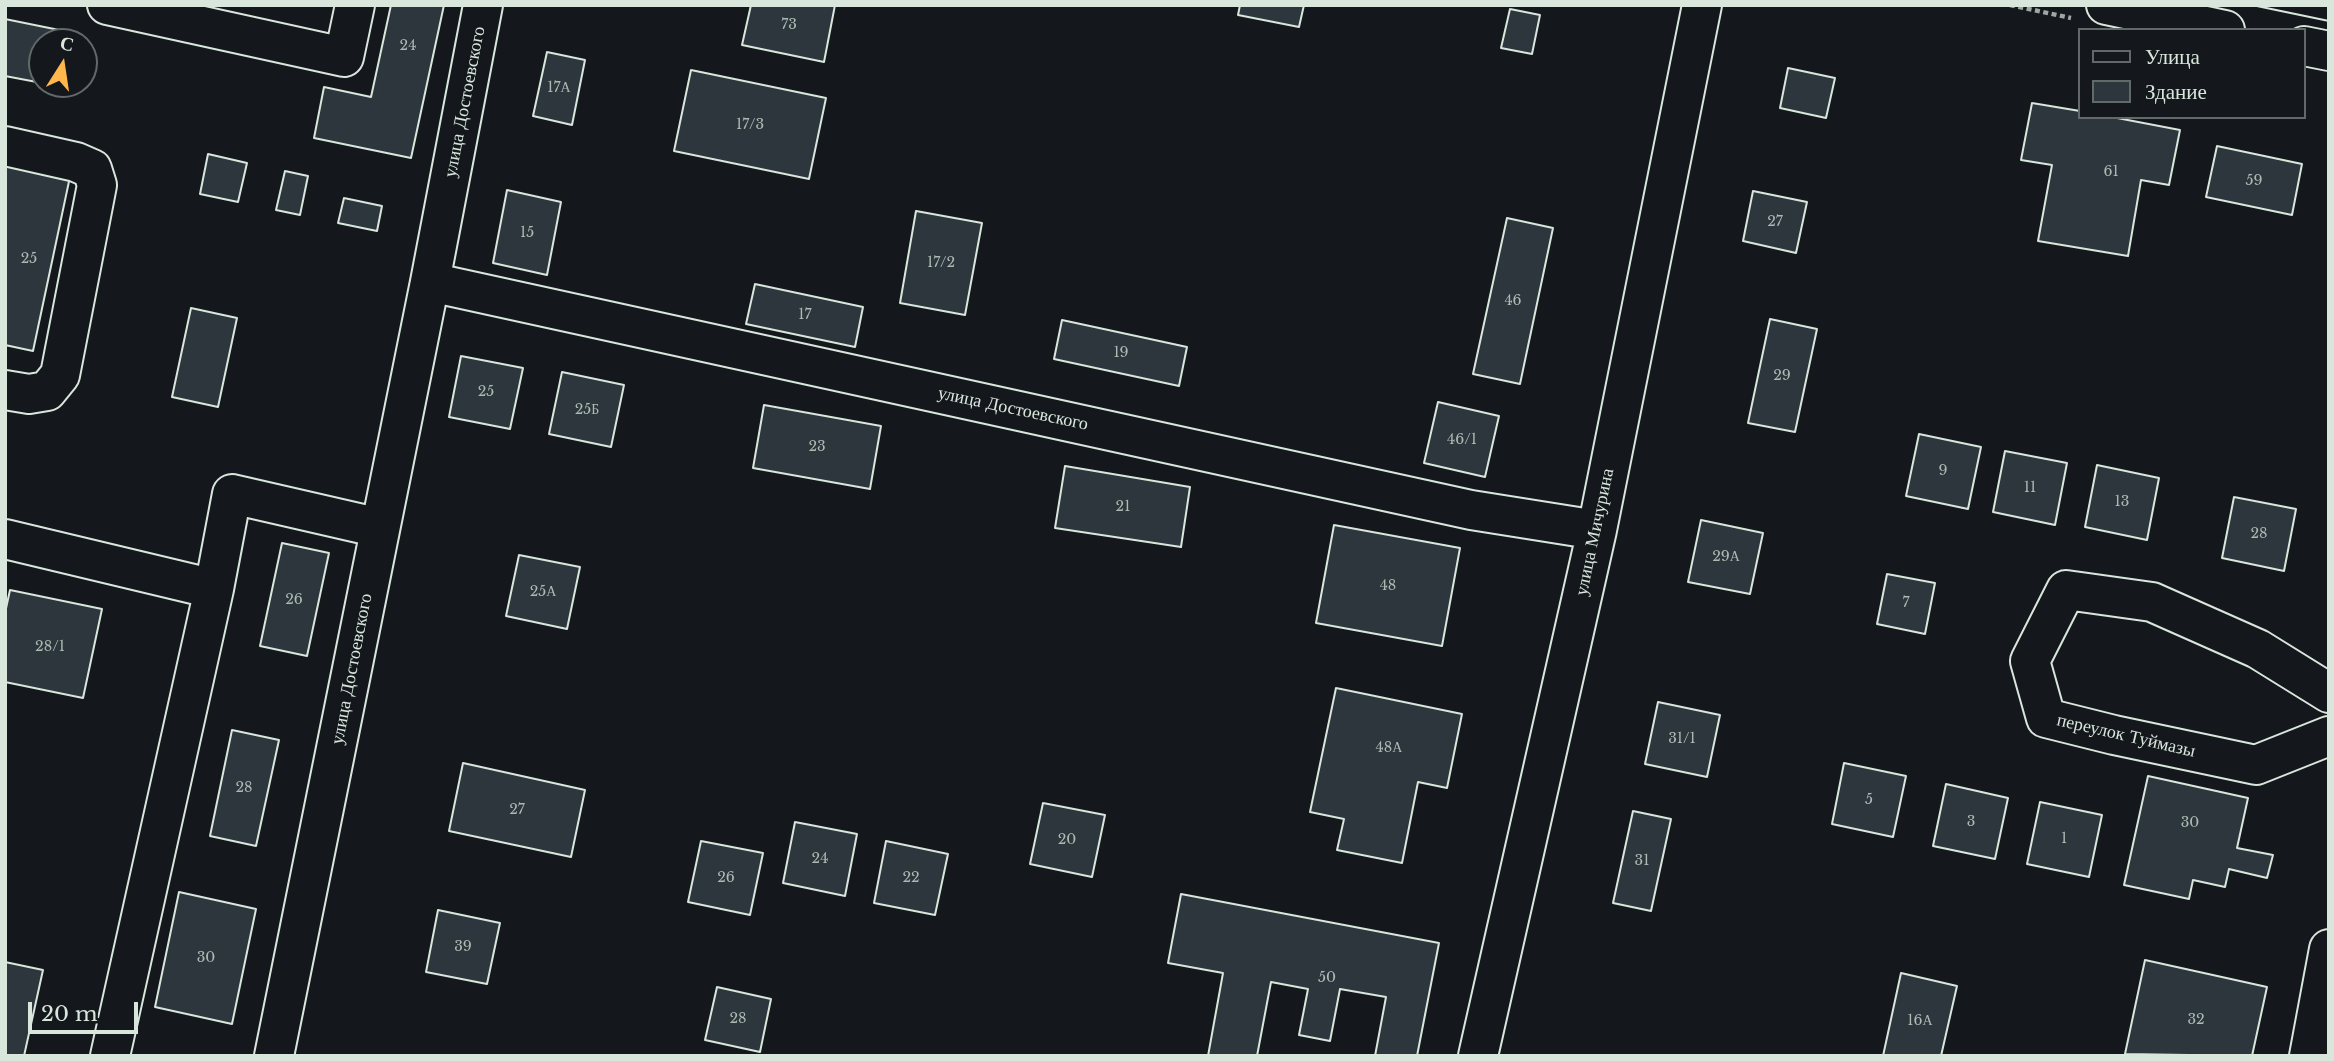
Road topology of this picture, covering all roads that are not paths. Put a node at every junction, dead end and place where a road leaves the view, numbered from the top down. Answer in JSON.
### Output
{"nodes":[{"id":1,"x":107,"y":5,"type":"edge"},
{"id":2,"x":355,"y":5,"type":"edge"},
{"id":3,"x":483,"y":5,"type":"edge"},
{"id":4,"x":1702,"y":5,"type":"edge"},
{"id":5,"x":2090,"y":12,"type":"edge"},
{"id":6,"x":2210,"y":28,"type":"edge"},
{"id":7,"x":2306,"y":46,"type":"edge"},
{"id":8,"x":2329,"y":51,"type":"edge"},
{"id":9,"x":5,"y":146,"type":"edge"},
{"id":10,"x":430,"y":282,"type":"junction"},
{"id":11,"x":5,"y":390,"type":"edge"},
{"id":12,"x":380,"y":528,"type":"junction"},
{"id":13,"x":1597,"y":530,"type":"junction"},
{"id":14,"x":5,"y":539,"type":"edge"},
{"id":15,"x":214,"y":589,"type":"junction"},
{"id":16,"x":2329,"y":693,"type":"edge"},
{"id":17,"x":2329,"y":736,"type":"edge"},
{"id":18,"x":2329,"y":949,"type":"edge"},
{"id":19,"x":110,"y":1056,"type":"edge"},
{"id":20,"x":274,"y":1056,"type":"edge"},
{"id":21,"x":1478,"y":1056,"type":"edge"},
{"id":22,"x":2309,"y":1056,"type":"edge"}],
"edges":[{"from":1,"to":2,"type":"street"},
{"from":3,"to":10,"type":"street","name":"улица Достоевского"},
{"from":4,"to":13,"type":"street","name":"улица Мичурина"},
{"from":5,"to":6,"type":"street"},
{"from":7,"to":8,"type":"street"},
{"from":9,"to":11,"type":"street"},
{"from":10,"to":12,"type":"street","name":"улица Достоевского"},
{"from":10,"to":13,"type":"street","name":"улица Достоевского"},
{"from":12,"to":15,"type":"street"},
{"from":12,"to":20,"type":"street","name":"улица Достоевского"},
{"from":13,"to":21,"type":"street","name":"улица Мичурина"},
{"from":14,"to":15,"type":"street"},
{"from":15,"to":19,"type":"street"},
{"from":16,"to":17,"type":"street","name":"переулок Туймазы"},
{"from":18,"to":22,"type":"street"}]}
